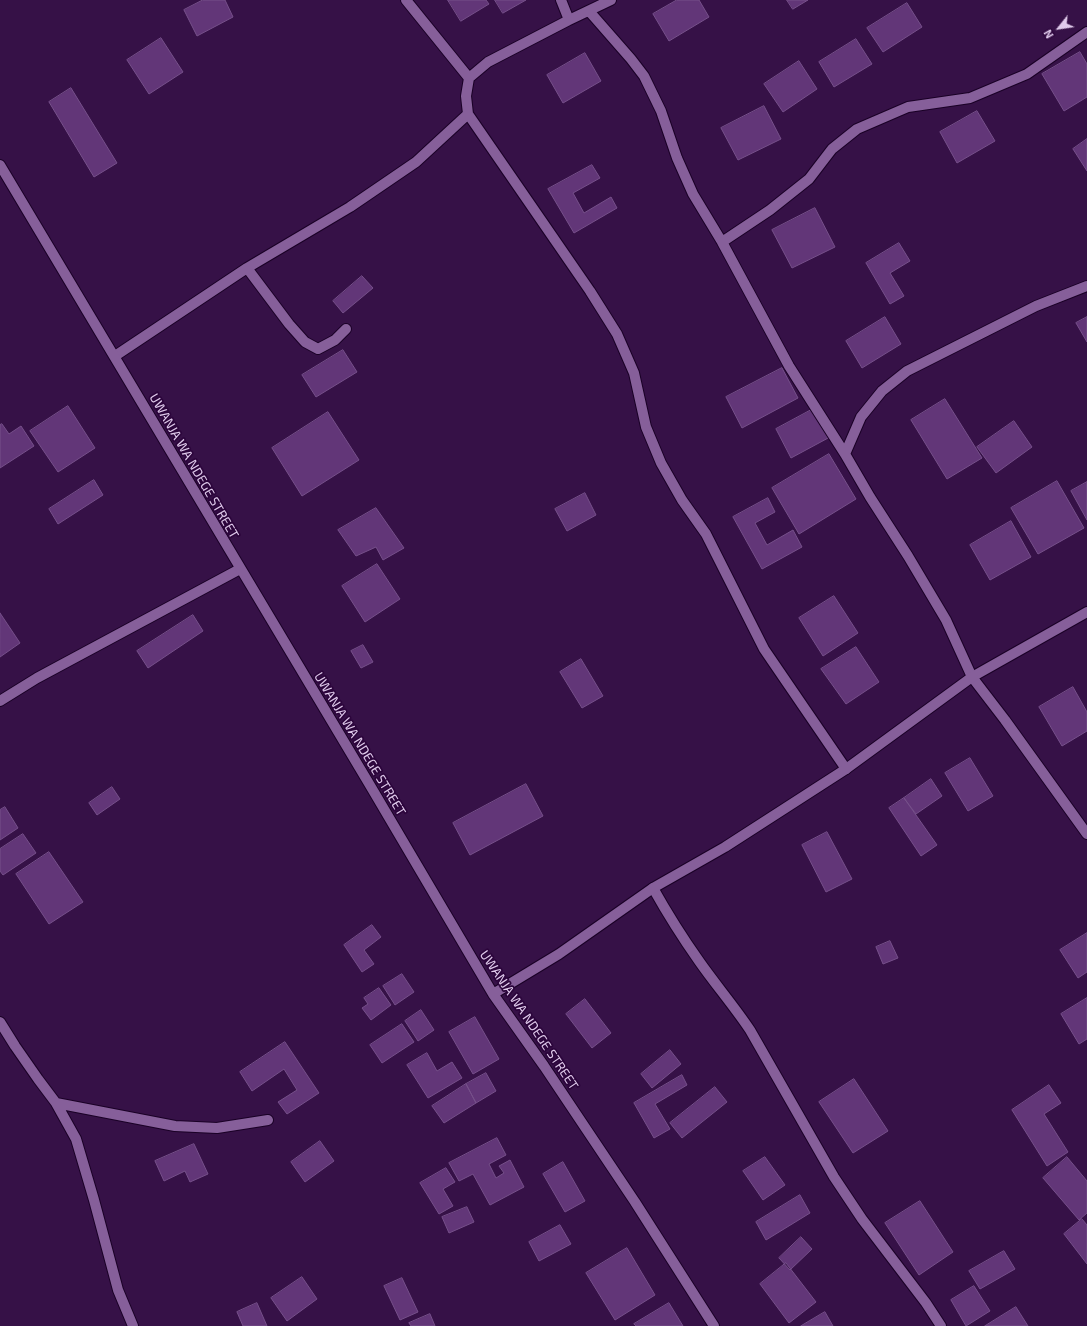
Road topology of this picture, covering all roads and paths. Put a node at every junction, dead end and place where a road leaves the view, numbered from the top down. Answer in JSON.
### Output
{"nodes":[{"id":1,"x":406,"y":0,"type":"edge"},
{"id":2,"x":561,"y":0,"type":"edge"},
{"id":3,"x":611,"y":0,"type":"edge"},
{"id":4,"x":589,"y":11,"type":"junction"},
{"id":5,"x":569,"y":20,"type":"junction"},
{"id":6,"x":1087,"y":32,"type":"edge"},
{"id":7,"x":469,"y":78,"type":"junction"},
{"id":8,"x":468,"y":114,"type":"junction"},
{"id":9,"x":0,"y":165,"type":"edge"},
{"id":10,"x":722,"y":242,"type":"junction"},
{"id":11,"x":247,"y":268,"type":"junction"},
{"id":12,"x":1087,"y":286,"type":"edge"},
{"id":13,"x":346,"y":329,"type":"dead end"},
{"id":14,"x":115,"y":356,"type":"junction"},
{"id":15,"x":845,"y":454,"type":"junction"},
{"id":16,"x":240,"y":569,"type":"junction"},
{"id":17,"x":1087,"y":612,"type":"edge"},
{"id":18,"x":972,"y":677,"type":"junction"},
{"id":19,"x":0,"y":701,"type":"edge"},
{"id":20,"x":846,"y":769,"type":"junction"},
{"id":21,"x":1087,"y":834,"type":"edge"},
{"id":22,"x":653,"y":888,"type":"junction"},
{"id":23,"x":493,"y":994,"type":"junction"},
{"id":24,"x":0,"y":1022,"type":"edge"},
{"id":25,"x":56,"y":1103,"type":"junction"},
{"id":26,"x":268,"y":1120,"type":"dead end"},
{"id":27,"x":133,"y":1326,"type":"edge"},
{"id":28,"x":714,"y":1326,"type":"edge"},
{"id":29,"x":941,"y":1326,"type":"edge"}],
"edges":[{"from":1,"to":7,"type":"street"},
{"from":2,"to":5,"type":"street"},
{"from":3,"to":4,"type":"street"},
{"from":4,"to":5,"type":"street"},
{"from":4,"to":10,"type":"street"},
{"from":5,"to":7,"type":"street"},
{"from":6,"to":10,"type":"street"},
{"from":7,"to":8,"type":"street"},
{"from":8,"to":11,"type":"street"},
{"from":8,"to":20,"type":"street"},
{"from":9,"to":14,"type":"street","name":"UWANJA WA NDEGE STREET"},
{"from":10,"to":15,"type":"street"},
{"from":11,"to":13,"type":"street"},
{"from":11,"to":14,"type":"street"},
{"from":12,"to":15,"type":"street"},
{"from":14,"to":16,"type":"street","name":"UWANJA WA NDEGE STREET"},
{"from":15,"to":18,"type":"street"},
{"from":16,"to":19,"type":"street"},
{"from":16,"to":23,"type":"street","name":"UWANJA WA NDEGE STREET"},
{"from":17,"to":18,"type":"street"},
{"from":18,"to":20,"type":"street"},
{"from":18,"to":21,"type":"street"},
{"from":20,"to":22,"type":"street"},
{"from":22,"to":23,"type":"street"},
{"from":22,"to":29,"type":"street"},
{"from":23,"to":28,"type":"street","name":"UWANJA WA NDEGE STREET"},
{"from":24,"to":25,"type":"street"},
{"from":25,"to":26,"type":"street"},
{"from":25,"to":27,"type":"street"}]}
